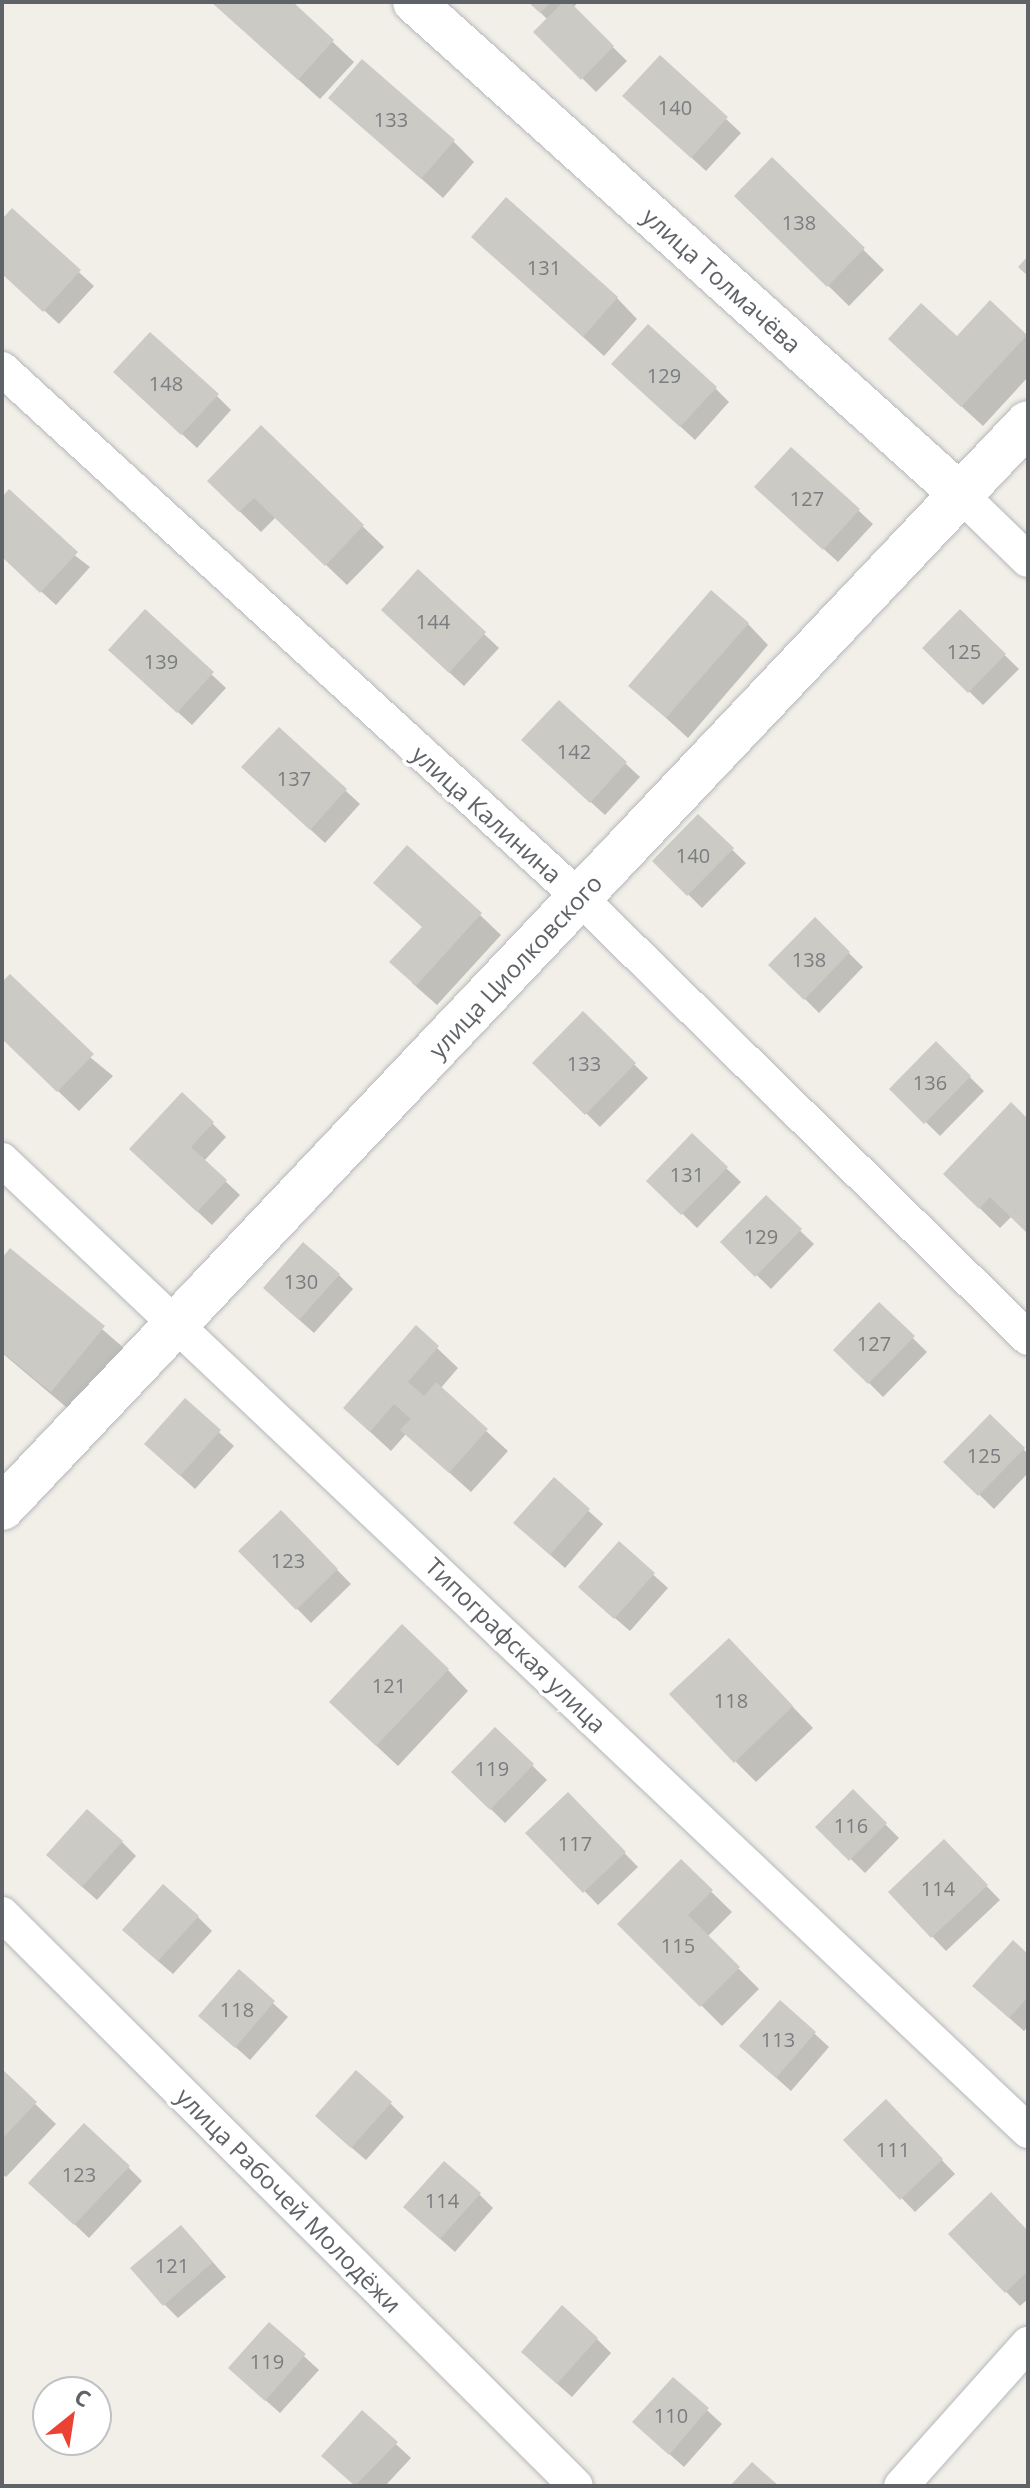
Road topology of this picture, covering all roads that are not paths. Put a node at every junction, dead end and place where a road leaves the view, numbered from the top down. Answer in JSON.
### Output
{"nodes":[{"id":1,"x":414,"y":2,"type":"edge"},
{"id":2,"x":2,"y":369,"type":"edge"},
{"id":3,"x":1028,"y":423,"type":"edge"},
{"id":4,"x":959,"y":493,"type":"junction"},
{"id":5,"x":1028,"y":560,"type":"edge"},
{"id":6,"x":580,"y":898,"type":"junction"},
{"id":7,"x":2,"y":1160,"type":"edge"},
{"id":8,"x":177,"y":1322,"type":"junction"},
{"id":9,"x":1028,"y":1338,"type":"edge"},
{"id":10,"x":2,"y":1508,"type":"edge"},
{"id":11,"x":2,"y":1914,"type":"edge"},
{"id":12,"x":1028,"y":2131,"type":"edge"},
{"id":13,"x":1028,"y":2344,"type":"edge"},
{"id":14,"x":576,"y":2486,"type":"edge"},
{"id":15,"x":901,"y":2486,"type":"edge"}],
"edges":[{"from":1,"to":4,"type":"street","name":"улица Толмачёва"},
{"from":2,"to":6,"type":"street","name":"улица Калинина"},
{"from":3,"to":4,"type":"main road","name":"улица Циолковского"},
{"from":4,"to":5,"type":"street","name":"улица Толмачёва"},
{"from":4,"to":6,"type":"main road","name":"улица Циолковского"},
{"from":6,"to":8,"type":"main road","name":"улица Циолковского"},
{"from":6,"to":9,"type":"street","name":"улица Калинина"},
{"from":7,"to":8,"type":"street","name":"Типографская улица"},
{"from":8,"to":10,"type":"main road","name":"улица Циолковского"},
{"from":8,"to":12,"type":"street","name":"Типографская улица"},
{"from":11,"to":14,"type":"street","name":"улица Рабочей Молодёжи"},
{"from":13,"to":15,"type":"street"}]}
